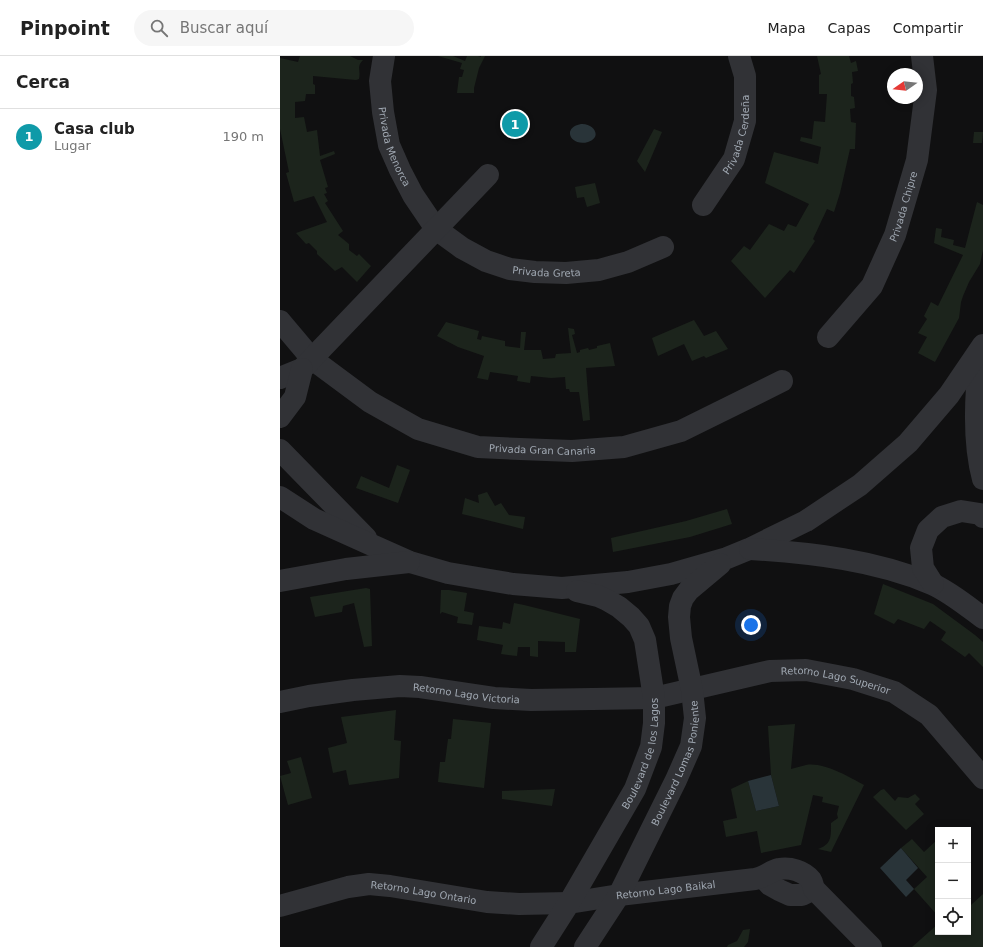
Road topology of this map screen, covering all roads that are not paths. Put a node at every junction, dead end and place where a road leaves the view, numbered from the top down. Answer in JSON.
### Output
{"nodes":[{"id":1,"x":384,"y":56,"type":"edge"},
{"id":2,"x":739,"y":56,"type":"edge"},
{"id":3,"x":922,"y":56,"type":"edge"},
{"id":4,"x":488,"y":175,"type":"dead end"},
{"id":5,"x":703,"y":205,"type":"dead end"},
{"id":6,"x":436,"y":229,"type":"junction"},
{"id":7,"x":663,"y":247,"type":"dead end"},
{"id":8,"x":280,"y":321,"type":"edge"},
{"id":9,"x":828,"y":337,"type":"dead end"},
{"id":10,"x":983,"y":345,"type":"edge"},
{"id":11,"x":983,"y":354,"type":"edge"},
{"id":12,"x":307,"y":364,"type":"junction"},
{"id":13,"x":280,"y":378,"type":"edge"},
{"id":14,"x":782,"y":381,"type":"dead end"},
{"id":15,"x":280,"y":417,"type":"edge"},
{"id":16,"x":280,"y":450,"type":"edge"},
{"id":17,"x":983,"y":479,"type":"edge"},
{"id":18,"x":280,"y":497,"type":"edge"},
{"id":19,"x":983,"y":516,"type":"edge"},
{"id":20,"x":374,"y":546,"type":"junction"},
{"id":21,"x":749,"y":549,"type":"junction"},
{"id":22,"x":727,"y":558,"type":"junction"},
{"id":23,"x":410,"y":562,"type":"junction"},
{"id":24,"x":280,"y":582,"type":"edge"},
{"id":25,"x":933,"y":584,"type":"junction"},
{"id":26,"x":562,"y":588,"type":"junction"},
{"id":27,"x":983,"y":618,"type":"edge"},
{"id":28,"x":692,"y":690,"type":"junction"},
{"id":29,"x":654,"y":698,"type":"junction"},
{"id":30,"x":280,"y":702,"type":"edge"},
{"id":31,"x":983,"y":778,"type":"edge"},
{"id":32,"x":619,"y":895,"type":"junction"},
{"id":33,"x":569,"y":903,"type":"junction"},
{"id":34,"x":280,"y":906,"type":"edge"},
{"id":35,"x":541,"y":947,"type":"edge"},
{"id":36,"x":585,"y":947,"type":"edge"},
{"id":37,"x":871,"y":947,"type":"edge"}],
"edges":[{"from":1,"to":6,"type":"street","name":"Privada Menorca"},
{"from":2,"to":5,"type":"street","name":"Privada Cerdeña"},
{"from":3,"to":9,"type":"street","name":"Privada Chipre"},
{"from":4,"to":6,"type":"street"},
{"from":6,"to":7,"type":"street","name":"Privada Greta"},
{"from":6,"to":12,"type":"street"},
{"from":8,"to":12,"type":"street","name":"Privada Gran Canaria"},
{"from":10,"to":21,"type":"street"},
{"from":11,"to":17,"type":"street"},
{"from":12,"to":13,"type":"street"},
{"from":12,"to":14,"type":"street","name":"Privada Gran Canaria"},
{"from":12,"to":15,"type":"street"},
{"from":16,"to":20,"type":"street"},
{"from":18,"to":20,"type":"street"},
{"from":19,"to":25,"type":"street"},
{"from":20,"to":23,"type":"street"},
{"from":21,"to":22,"type":"street"},
{"from":21,"to":25,"type":"street"},
{"from":22,"to":26,"type":"street"},
{"from":22,"to":28,"type":"street","name":"Boulevard Lomas Poniente"},
{"from":23,"to":24,"type":"street"},
{"from":23,"to":26,"type":"street"},
{"from":25,"to":27,"type":"street"},
{"from":26,"to":29,"type":"street","name":"Boulevard de los Lagos"},
{"from":28,"to":29,"type":"street","name":"Retorno Lago Superior"},
{"from":28,"to":31,"type":"street","name":"Retorno Lago Superior"},
{"from":28,"to":32,"type":"street","name":"Boulevard Lomas Poniente"},
{"from":29,"to":30,"type":"street","name":"Retorno Lago Victoria"},
{"from":29,"to":33,"type":"street","name":"Boulevard de los Lagos"},
{"from":32,"to":33,"type":"street","name":"Retorno Lago Baikal"},
{"from":32,"to":36,"type":"street","name":"Boulevard Lomas Poniente"},
{"from":32,"to":37,"type":"street","name":"Retorno Lago Baikal"},
{"from":33,"to":34,"type":"street","name":"Retorno Lago Ontario"},
{"from":33,"to":35,"type":"street","name":"Boulevard de los Lagos"}]}
